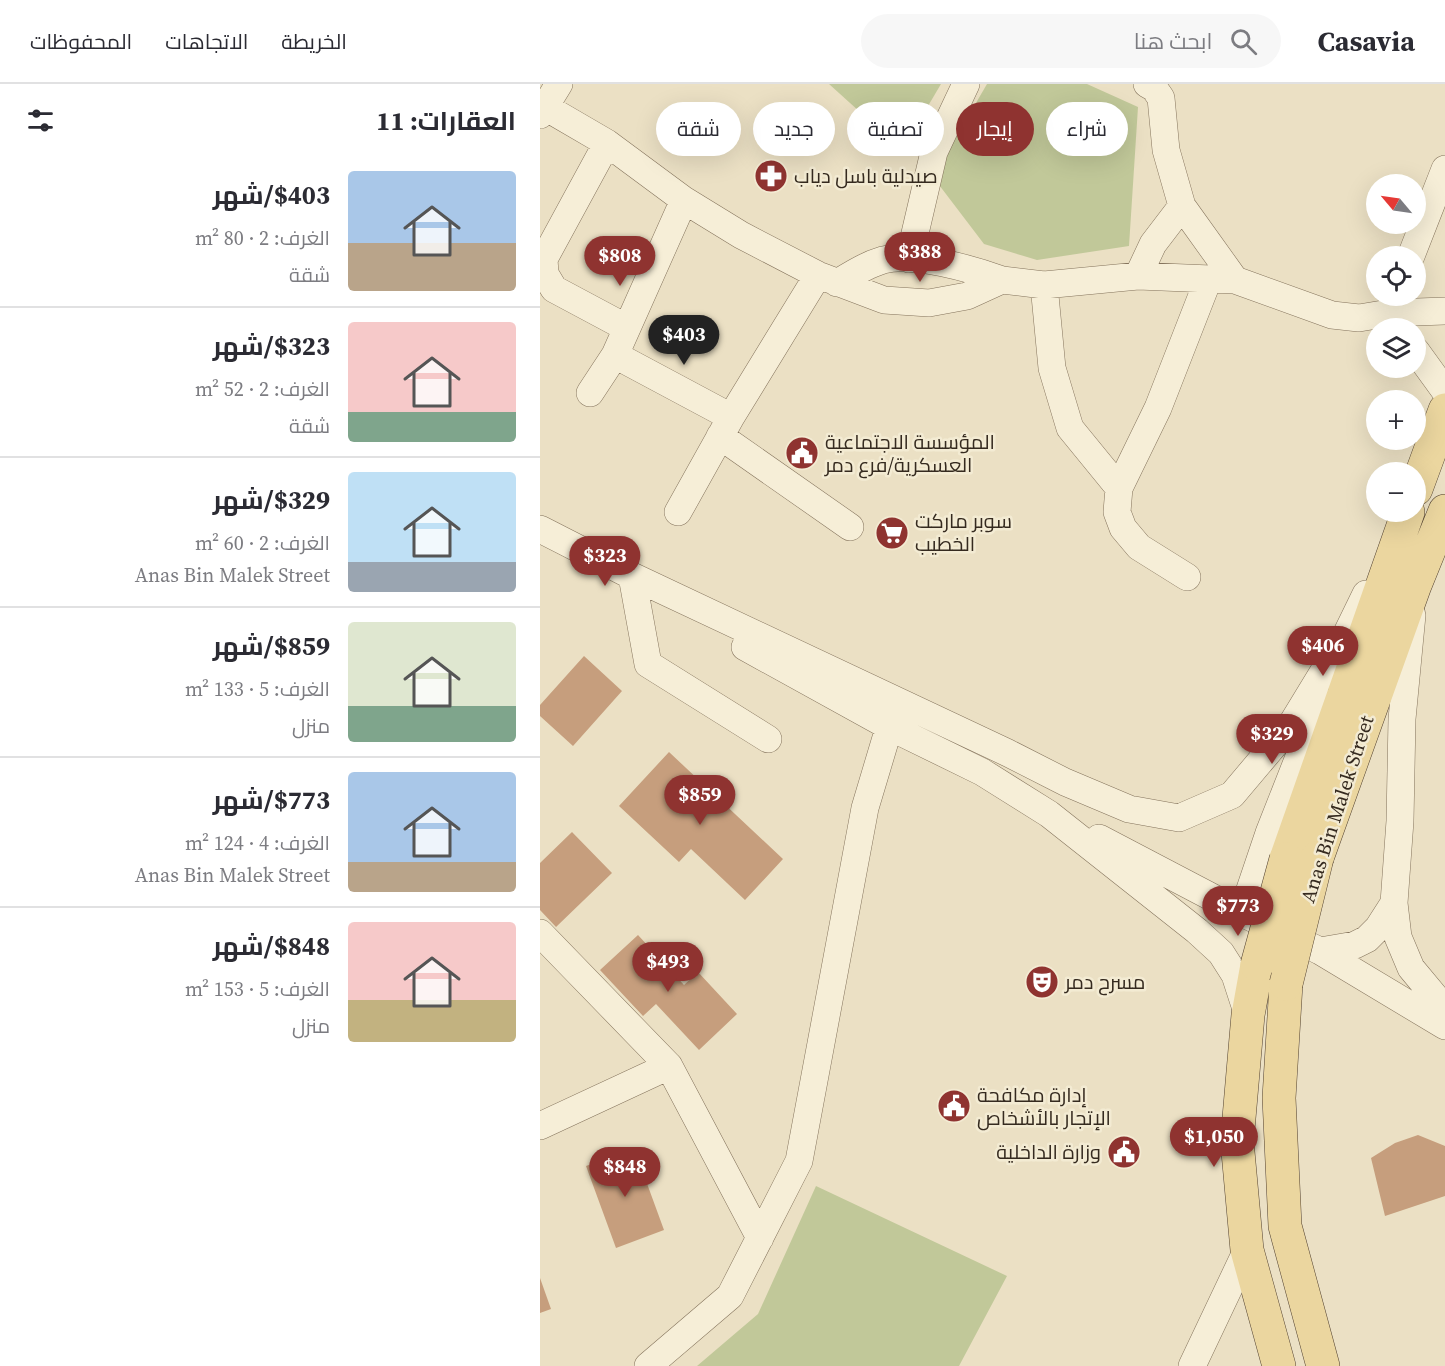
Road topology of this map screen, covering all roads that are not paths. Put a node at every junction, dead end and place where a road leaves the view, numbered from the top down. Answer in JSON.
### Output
{"nodes":[{"id":1,"x":559,"y":84,"type":"edge"},
{"id":2,"x":966,"y":84,"type":"edge"},
{"id":3,"x":1147,"y":84,"type":"edge"},
{"id":4,"x":542,"y":109,"type":"edge"},
{"id":5,"x":607,"y":143,"type":"junction"},
{"id":6,"x":1445,"y":169,"type":"edge"},
{"id":7,"x":684,"y":200,"type":"junction"},
{"id":8,"x":1182,"y":206,"type":"junction"},
{"id":9,"x":1415,"y":246,"type":"edge"},
{"id":10,"x":909,"y":259,"type":"junction"},
{"id":11,"x":1138,"y":276,"type":"junction"},
{"id":12,"x":827,"y":279,"type":"junction"},
{"id":13,"x":1002,"y":280,"type":"junction"},
{"id":14,"x":1208,"y":280,"type":"junction"},
{"id":15,"x":1235,"y":280,"type":"junction"},
{"id":16,"x":1044,"y":285,"type":"junction"},
{"id":17,"x":1445,"y":311,"type":"edge"},
{"id":18,"x":1395,"y":312,"type":"edge"},
{"id":19,"x":627,"y":328,"type":"junction"},
{"id":20,"x":615,"y":355,"type":"junction"},
{"id":21,"x":1426,"y":365,"type":"edge"},
{"id":22,"x":1445,"y":391,"type":"edge"},
{"id":23,"x":590,"y":393,"type":"dead end"},
{"id":24,"x":1445,"y":410,"type":"edge"},
{"id":25,"x":726,"y":426,"type":"junction"},
{"id":26,"x":1426,"y":462,"type":"edge"},
{"id":27,"x":1119,"y":488,"type":"junction"},
{"id":28,"x":1445,"y":511,"type":"edge"},
{"id":29,"x":678,"y":512,"type":"dead end"},
{"id":30,"x":1402,"y":522,"type":"edge"},
{"id":31,"x":1404,"y":522,"type":"edge"},
{"id":32,"x":850,"y":527,"type":"dead end"},
{"id":33,"x":540,"y":529,"type":"edge"},
{"id":34,"x":632,"y":576,"type":"junction"},
{"id":35,"x":1187,"y":577,"type":"dead end"},
{"id":36,"x":1415,"y":585,"type":"junction"},
{"id":37,"x":691,"y":604,"type":"junction"},
{"id":38,"x":1347,"y":633,"type":"junction"},
{"id":39,"x":897,"y":700,"type":"junction"},
{"id":40,"x":890,"y":727,"type":"junction"},
{"id":41,"x":768,"y":739,"type":"dead end"},
{"id":42,"x":1049,"y":814,"type":"junction"},
{"id":43,"x":1301,"y":858,"type":"junction"},
{"id":44,"x":1394,"y":903,"type":"junction"},
{"id":45,"x":1242,"y":914,"type":"junction"},
{"id":46,"x":540,"y":933,"type":"edge"},
{"id":47,"x":1320,"y":951,"type":"junction"},
{"id":48,"x":1445,"y":1009,"type":"edge"},
{"id":49,"x":1248,"y":1015,"type":"junction"},
{"id":50,"x":1445,"y":1026,"type":"edge"},
{"id":51,"x":669,"y":1066,"type":"junction"},
{"id":52,"x":540,"y":1126,"type":"edge"},
{"id":53,"x":760,"y":1238,"type":"junction"},
{"id":54,"x":1247,"y":1250,"type":"junction"},
{"id":55,"x":648,"y":1366,"type":"edge"},
{"id":56,"x":1192,"y":1366,"type":"edge"},
{"id":57,"x":1279,"y":1366,"type":"edge"},
{"id":58,"x":1323,"y":1366,"type":"edge"}],
"edges":[{"from":1,"to":4,"type":"street"},
{"from":2,"to":10,"type":"street"},
{"from":3,"to":8,"type":"street"},
{"from":4,"to":5,"type":"street"},
{"from":5,"to":7,"type":"street"},
{"from":5,"to":19,"type":"street"},
{"from":6,"to":9,"type":"street"},
{"from":7,"to":12,"type":"street"},
{"from":7,"to":19,"type":"street"},
{"from":8,"to":11,"type":"street"},
{"from":8,"to":15,"type":"street"},
{"from":10,"to":12,"type":"street"},
{"from":10,"to":13,"type":"street"},
{"from":11,"to":14,"type":"street"},
{"from":11,"to":16,"type":"street"},
{"from":12,"to":13,"type":"street"},
{"from":12,"to":25,"type":"street"},
{"from":13,"to":16,"type":"street"},
{"from":14,"to":15,"type":"street"},
{"from":14,"to":27,"type":"street"},
{"from":15,"to":18,"type":"street"},
{"from":16,"to":27,"type":"street"},
{"from":17,"to":18,"type":"street"},
{"from":19,"to":20,"type":"street"},
{"from":20,"to":23,"type":"street"},
{"from":20,"to":25,"type":"street"},
{"from":21,"to":22,"type":"street"},
{"from":24,"to":26,"type":"main road"},
{"from":25,"to":29,"type":"street"},
{"from":25,"to":32,"type":"street"},
{"from":27,"to":35,"type":"street"},
{"from":28,"to":36,"type":"main road","name":"Anas Bin Malek Street"},
{"from":30,"to":38,"type":"street"},
{"from":31,"to":43,"type":"main road","name":"Anas Bin Malek Street"},
{"from":33,"to":34,"type":"street"},
{"from":34,"to":37,"type":"street"},
{"from":34,"to":41,"type":"street"},
{"from":36,"to":43,"type":"main road","name":"Anas Bin Malek Street"},
{"from":36,"to":44,"type":"street"},
{"from":37,"to":39,"type":"street"},
{"from":37,"to":40,"type":"street"},
{"from":38,"to":39,"type":"street"},
{"from":38,"to":45,"type":"street"},
{"from":39,"to":40,"type":"street"},
{"from":40,"to":42,"type":"street"},
{"from":40,"to":53,"type":"street"},
{"from":42,"to":45,"type":"street"},
{"from":42,"to":49,"type":"street"},
{"from":43,"to":49,"type":"main road","name":"Anas Bin Malek Street","bridge":true},
{"from":43,"to":58,"type":"main road","name":"Anas Bin Malek Street","bridge":true},
{"from":44,"to":47,"type":"street"},
{"from":44,"to":48,"type":"street"},
{"from":45,"to":47,"type":"street"},
{"from":46,"to":51,"type":"street"},
{"from":47,"to":50,"type":"street"},
{"from":49,"to":54,"type":"main road","name":"Anas Bin Malek Street"},
{"from":51,"to":52,"type":"street"},
{"from":51,"to":53,"type":"street"},
{"from":53,"to":55,"type":"street"},
{"from":54,"to":56,"type":"street"},
{"from":54,"to":57,"type":"main road","name":"Anas Bin Malek Street"}]}
